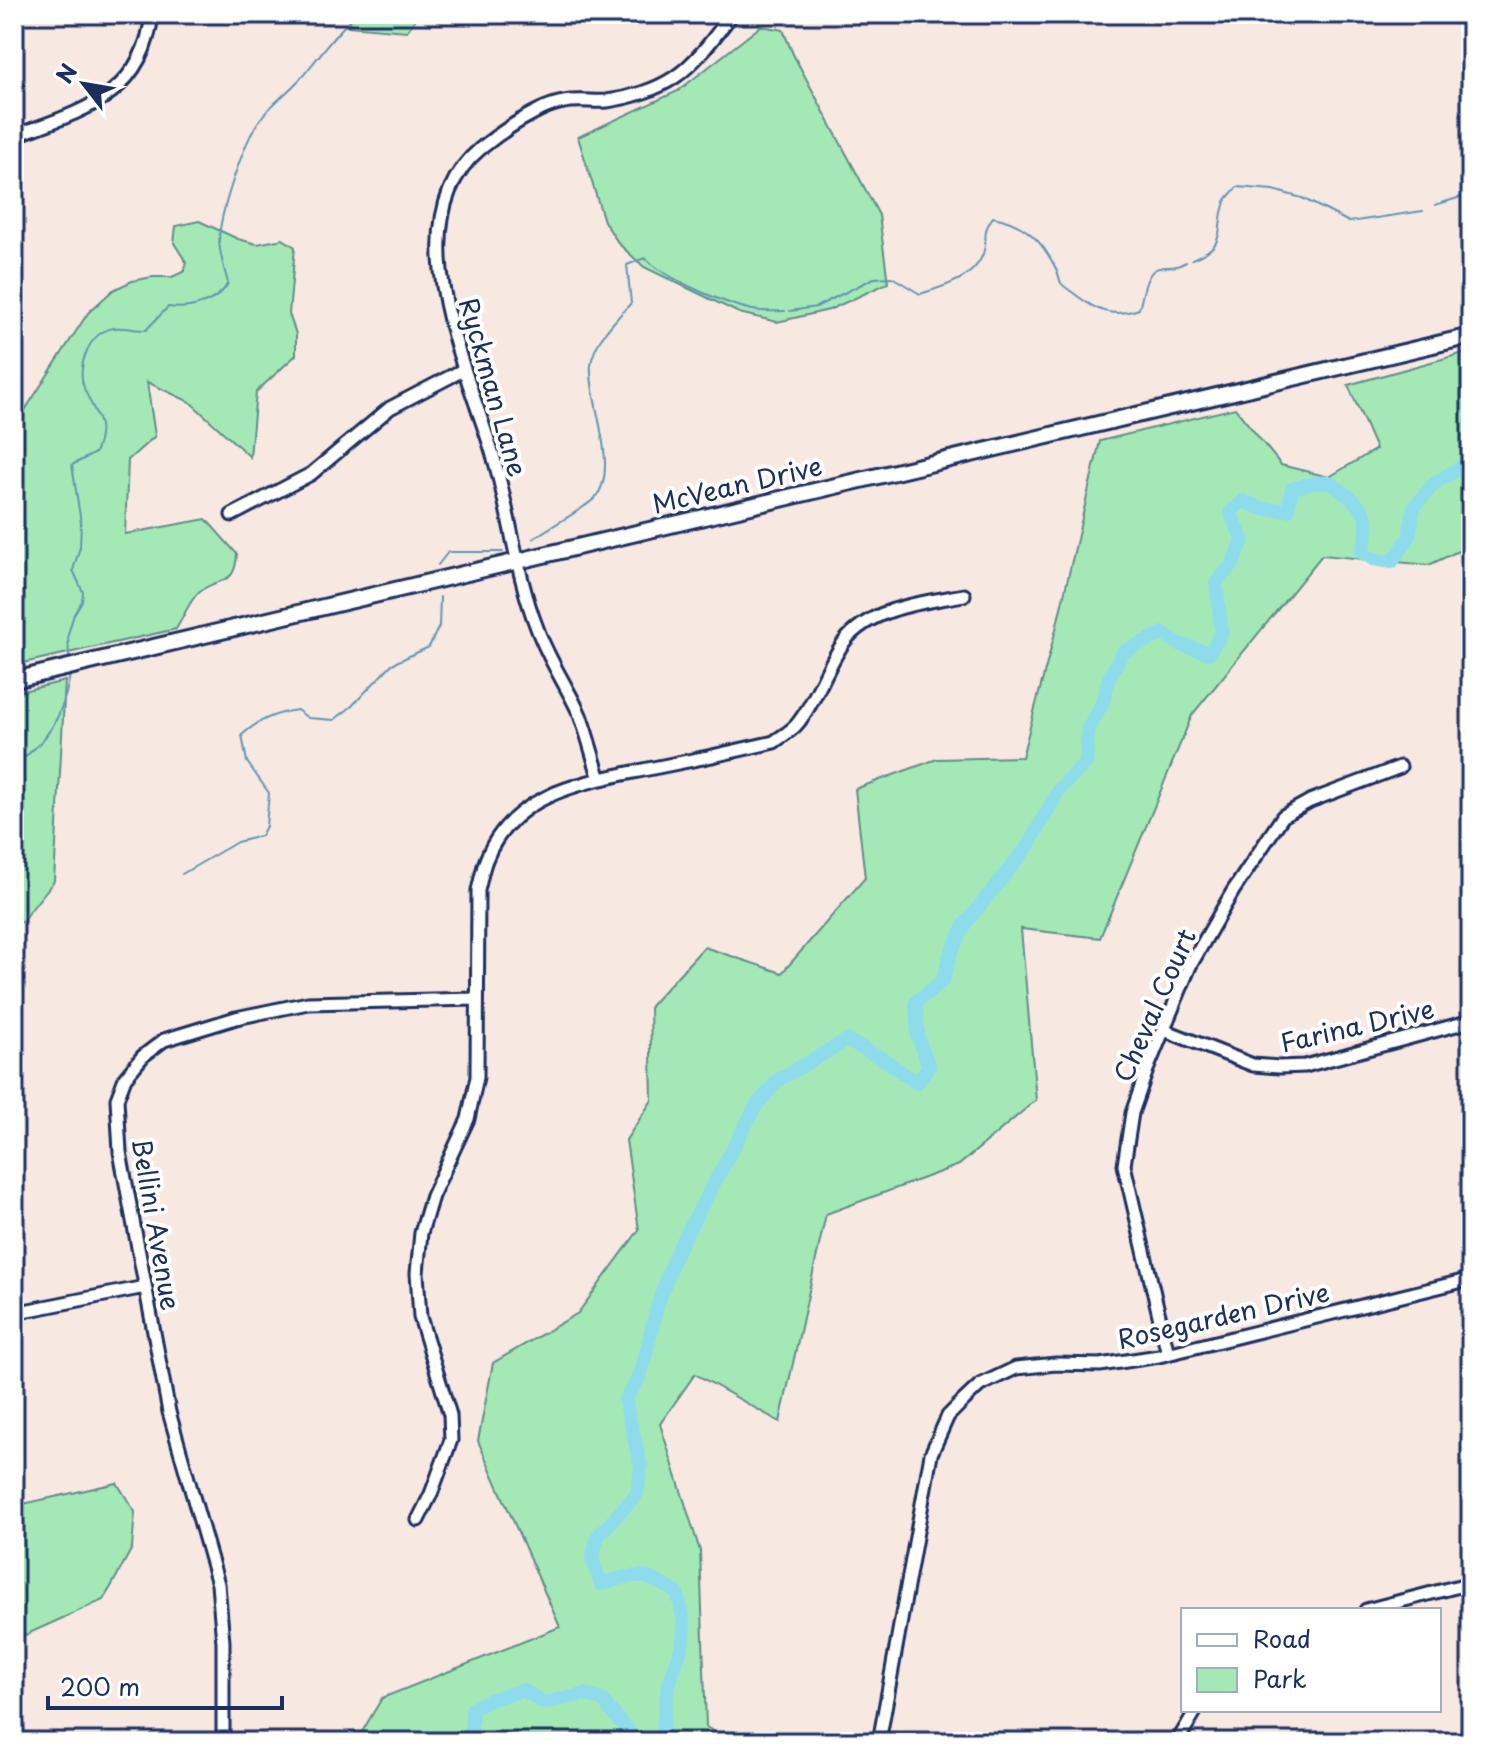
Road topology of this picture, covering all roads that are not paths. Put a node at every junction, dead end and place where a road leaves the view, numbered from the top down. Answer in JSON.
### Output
{"nodes":[{"id":1,"x":152,"y":14,"type":"edge"},
{"id":2,"x":732,"y":14,"type":"edge"},
{"id":3,"x":14,"y":136,"type":"edge"},
{"id":4,"x":1471,"y":336,"type":"edge"},
{"id":5,"x":463,"y":370,"type":"junction"},
{"id":6,"x":232,"y":515,"type":"dead end"},
{"id":7,"x":517,"y":561,"type":"junction"},
{"id":8,"x":964,"y":595,"type":"dead end"},
{"id":9,"x":14,"y":680,"type":"edge"},
{"id":10,"x":1400,"y":767,"type":"dead end"},
{"id":11,"x":600,"y":779,"type":"junction"},
{"id":12,"x":475,"y":999,"type":"junction"},
{"id":13,"x":1471,"y":1021,"type":"edge"},
{"id":14,"x":1164,"y":1030,"type":"junction"},
{"id":15,"x":1471,"y":1279,"type":"edge"},
{"id":16,"x":145,"y":1287,"type":"junction"},
{"id":17,"x":14,"y":1313,"type":"edge"},
{"id":18,"x":1168,"y":1354,"type":"junction"},
{"id":19,"x":418,"y":1520,"type":"dead end"},
{"id":20,"x":1471,"y":1583,"type":"edge"},
{"id":21,"x":1374,"y":1608,"type":"edge"},
{"id":22,"x":1195,"y":1712,"type":"edge"},
{"id":23,"x":223,"y":1742,"type":"edge"},
{"id":24,"x":879,"y":1742,"type":"edge"},
{"id":25,"x":1177,"y":1742,"type":"edge"}],
"edges":[{"from":1,"to":3,"type":"street"},
{"from":2,"to":5,"type":"street","name":"Ryckman Lane"},
{"from":4,"to":7,"type":"main road","name":"McVean Drive"},
{"from":5,"to":6,"type":"street"},
{"from":5,"to":7,"type":"street","name":"Ryckman Lane"},
{"from":7,"to":9,"type":"main road","name":"McVean Drive"},
{"from":7,"to":11,"type":"street","name":"Ryckman Lane"},
{"from":8,"to":11,"type":"street"},
{"from":10,"to":14,"type":"street","name":"Cheval Court"},
{"from":11,"to":12,"type":"street"},
{"from":12,"to":16,"type":"street","name":"Bellini Avenue"},
{"from":12,"to":19,"type":"street"},
{"from":13,"to":14,"type":"street","name":"Farina Drive"},
{"from":14,"to":18,"type":"street","name":"Cheval Court"},
{"from":15,"to":18,"type":"street","name":"Rosegarden Drive"},
{"from":16,"to":17,"type":"street"},
{"from":16,"to":23,"type":"street","name":"Bellini Avenue"},
{"from":18,"to":24,"type":"street","name":"Rosegarden Drive"},
{"from":20,"to":21,"type":"street"},
{"from":22,"to":25,"type":"street"}]}
